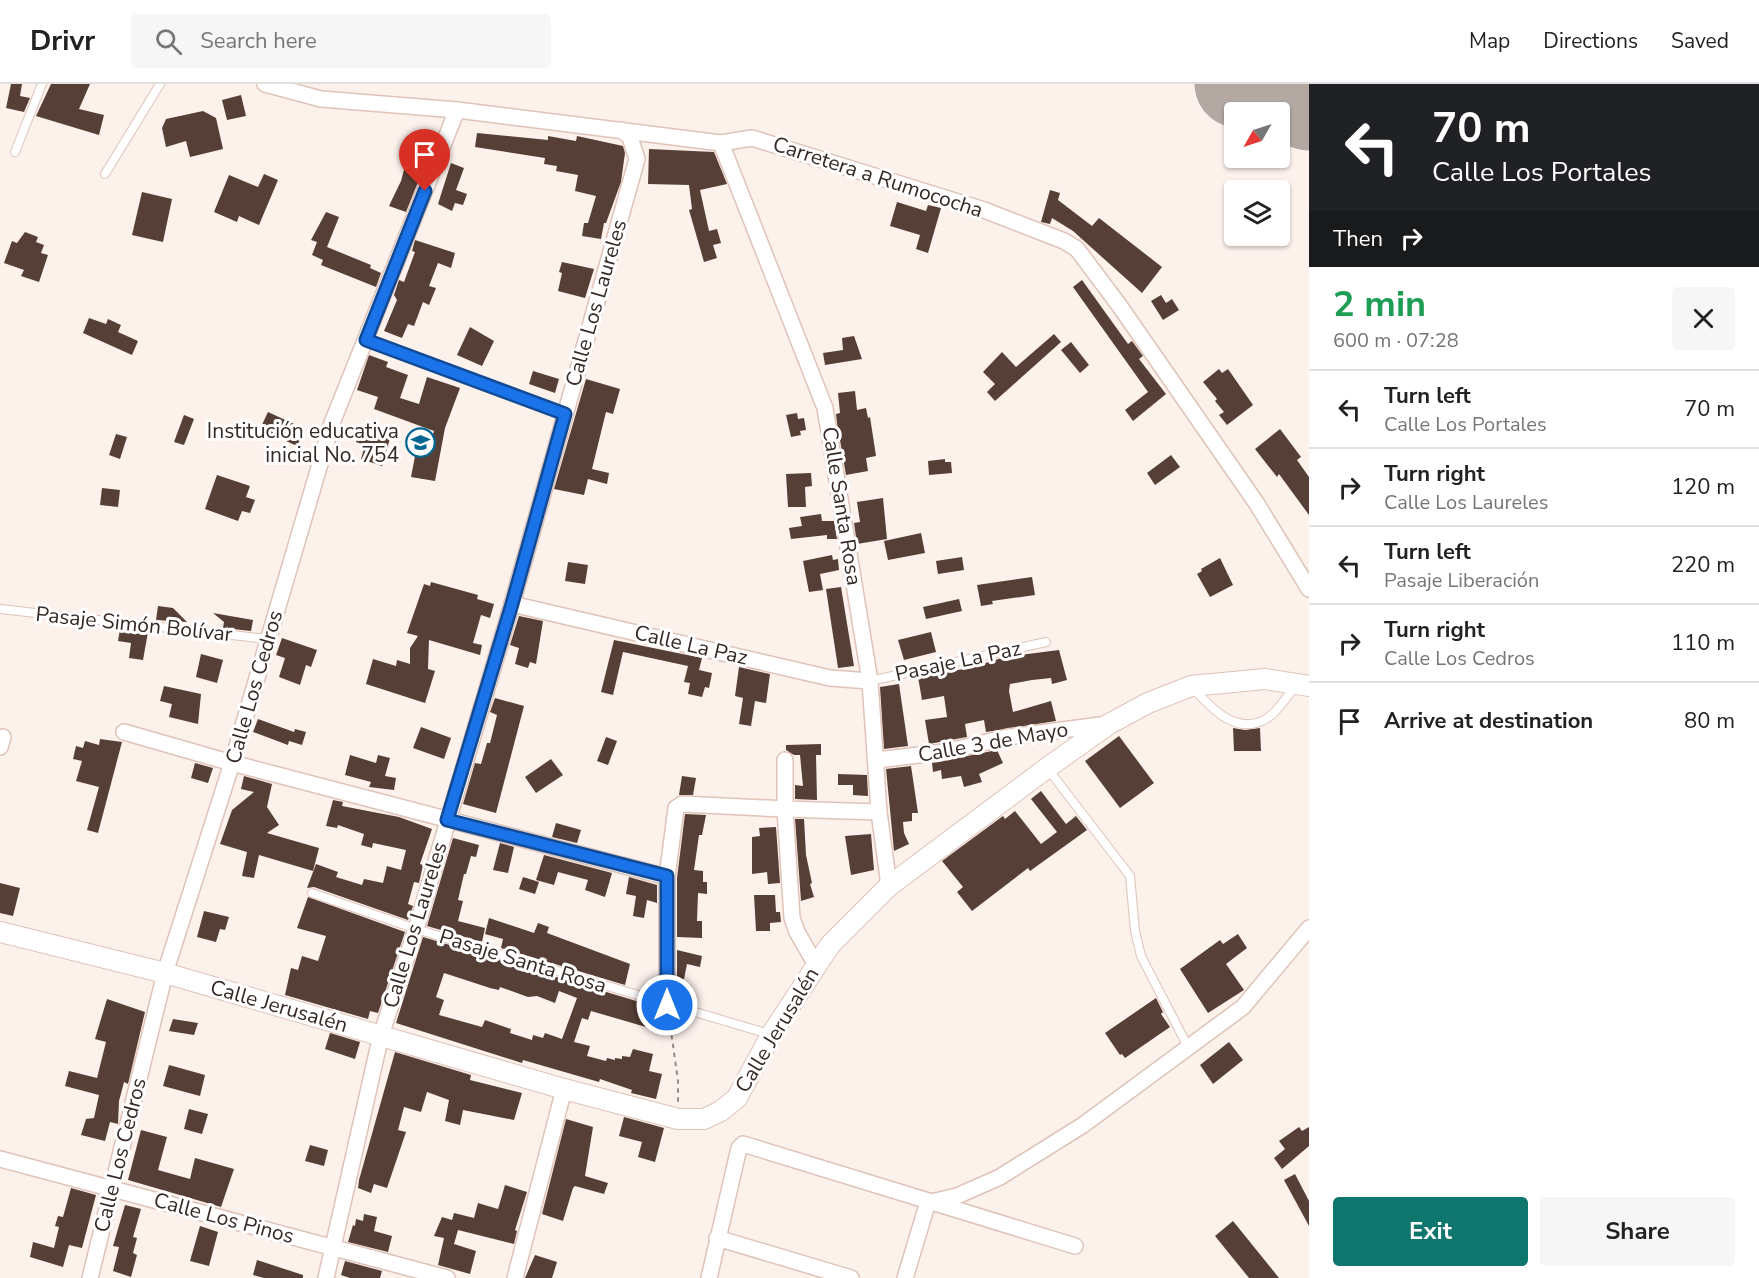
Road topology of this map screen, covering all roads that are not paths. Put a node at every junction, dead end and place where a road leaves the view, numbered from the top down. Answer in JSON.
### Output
{"nodes":[{"id":1,"x":42,"y":84,"type":"edge"},
{"id":2,"x":160,"y":84,"type":"edge"},
{"id":3,"x":265,"y":84,"type":"edge"},
{"id":4,"x":457,"y":110,"type":"junction"},
{"id":5,"x":621,"y":130,"type":"junction"},
{"id":6,"x":722,"y":143,"type":"junction"},
{"id":7,"x":15,"y":152,"type":"dead end"},
{"id":8,"x":105,"y":174,"type":"dead end"},
{"id":9,"x":366,"y":340,"type":"junction"},
{"id":10,"x":565,"y":414,"type":"junction"},
{"id":11,"x":1309,"y":588,"type":"edge"},
{"id":12,"x":512,"y":604,"type":"junction"},
{"id":13,"x":0,"y":609,"type":"edge"},
{"id":14,"x":268,"y":639,"type":"junction"},
{"id":15,"x":1046,"y":642,"type":"dead end"},
{"id":16,"x":870,"y":681,"type":"junction"},
{"id":17,"x":1304,"y":685,"type":"edge"},
{"id":18,"x":1191,"y":686,"type":"junction"},
{"id":19,"x":1109,"y":724,"type":"junction"},
{"id":20,"x":124,"y":732,"type":"dead end"},
{"id":21,"x":785,"y":760,"type":"dead end"},
{"id":22,"x":877,"y":760,"type":"junction"},
{"id":23,"x":232,"y":764,"type":"junction"},
{"id":24,"x":1047,"y":768,"type":"junction"},
{"id":25,"x":785,"y":808,"type":"junction"},
{"id":26,"x":879,"y":812,"type":"junction"},
{"id":27,"x":447,"y":820,"type":"junction"},
{"id":28,"x":667,"y":876,"type":"junction"},
{"id":29,"x":889,"y":886,"type":"junction"},
{"id":30,"x":312,"y":893,"type":"dead end"},
{"id":31,"x":1309,"y":928,"type":"edge"},
{"id":32,"x":416,"y":929,"type":"junction"},
{"id":33,"x":0,"y":932,"type":"edge"},
{"id":34,"x":816,"y":965,"type":"junction"},
{"id":35,"x":165,"y":973,"type":"junction"},
{"id":36,"x":667,"y":1005,"type":"junction"},
{"id":37,"x":381,"y":1035,"type":"junction"},
{"id":38,"x":771,"y":1035,"type":"junction"},
{"id":39,"x":1188,"y":1047,"type":"junction"},
{"id":40,"x":564,"y":1089,"type":"junction"},
{"id":41,"x":0,"y":1159,"type":"edge"},
{"id":42,"x":112,"y":1189,"type":"junction"},
{"id":43,"x":928,"y":1202,"type":"junction"},
{"id":44,"x":717,"y":1238,"type":"junction"},
{"id":45,"x":1075,"y":1246,"type":"dead end"},
{"id":46,"x":334,"y":1248,"type":"junction"},
{"id":47,"x":90,"y":1278,"type":"edge"},
{"id":48,"x":326,"y":1278,"type":"edge"},
{"id":49,"x":447,"y":1278,"type":"edge"},
{"id":50,"x":515,"y":1278,"type":"edge"},
{"id":51,"x":709,"y":1278,"type":"edge"},
{"id":52,"x":851,"y":1278,"type":"edge"},
{"id":53,"x":905,"y":1278,"type":"edge"}],
"edges":[{"from":1,"to":7,"type":"lane"},
{"from":2,"to":8,"type":"lane"},
{"from":3,"to":4,"type":"street","name":"Carretera a Rumococha"},
{"from":4,"to":5,"type":"street","name":"Carretera a Rumococha"},
{"from":4,"to":9,"type":"street","name":"Calle Los Cedros"},
{"from":5,"to":6,"type":"street","name":"Carretera a Rumococha"},
{"from":5,"to":10,"type":"street","name":"Calle Los Laureles"},
{"from":6,"to":11,"type":"street","name":"Carretera a Rumococha"},
{"from":6,"to":16,"type":"street","name":"Calle Santa Rosa"},
{"from":9,"to":10,"type":"lane"},
{"from":9,"to":14,"type":"street","name":"Calle Los Cedros"},
{"from":10,"to":12,"type":"street","name":"Calle Los Laureles"},
{"from":12,"to":16,"type":"street","name":"Calle La Paz"},
{"from":12,"to":27,"type":"street","name":"Calle Los Laureles"},
{"from":13,"to":14,"type":"lane","name":"Pasaje Simón Bolívar"},
{"from":14,"to":23,"type":"street","name":"Calle Los Cedros"},
{"from":15,"to":16,"type":"lane","name":"Pasaje La Paz"},
{"from":16,"to":22,"type":"street","name":"Calle Santa Rosa"},
{"from":17,"to":18,"type":"street","name":"Calle Jerusalén"},
{"from":17,"to":18,"type":"lane"},
{"from":18,"to":19,"type":"street","name":"Calle Jerusalén"},
{"from":19,"to":22,"type":"street","name":"Calle 3 de Mayo"},
{"from":19,"to":24,"type":"street","name":"Calle Jerusalén"},
{"from":20,"to":23,"type":"street"},
{"from":21,"to":25,"type":"street"},
{"from":22,"to":26,"type":"street","name":"Calle Santa Rosa"},
{"from":23,"to":27,"type":"street"},
{"from":23,"to":35,"type":"street","name":"Calle Los Cedros"},
{"from":24,"to":29,"type":"street","name":"Calle Jerusalén"},
{"from":24,"to":39,"type":"lane"},
{"from":25,"to":26,"type":"street"},
{"from":25,"to":28,"type":"street"},
{"from":25,"to":34,"type":"street"},
{"from":26,"to":29,"type":"street","name":"Calle Santa Rosa"},
{"from":27,"to":28,"type":"street"},
{"from":27,"to":32,"type":"street","name":"Calle Los Laureles"},
{"from":28,"to":36,"type":"street"},
{"from":29,"to":34,"type":"street","name":"Calle Jerusalén"},
{"from":30,"to":32,"type":"lane","name":"Pasaje Santa Rosa"},
{"from":31,"to":39,"type":"street"},
{"from":32,"to":36,"type":"lane","name":"Pasaje Santa Rosa"},
{"from":32,"to":37,"type":"street","name":"Calle Los Laureles"},
{"from":33,"to":35,"type":"street","name":"Calle Jerusalén"},
{"from":34,"to":38,"type":"street","name":"Calle Jerusalén"},
{"from":35,"to":37,"type":"street","name":"Calle Jerusalén"},
{"from":35,"to":42,"type":"street","name":"Calle Los Cedros"},
{"from":36,"to":38,"type":"lane","name":"Pasaje Santa Rosa"},
{"from":37,"to":40,"type":"street","name":"Calle Jerusalén"},
{"from":37,"to":46,"type":"street","name":"Calle Los Laureles"},
{"from":38,"to":40,"type":"street","name":"Calle Jerusalén"},
{"from":39,"to":43,"type":"street"},
{"from":40,"to":50,"type":"street"},
{"from":41,"to":42,"type":"street","name":"Calle Los Pinos"},
{"from":42,"to":46,"type":"street","name":"Calle Los Pinos"},
{"from":42,"to":47,"type":"street","name":"Calle Los Cedros"},
{"from":43,"to":44,"type":"street"},
{"from":43,"to":45,"type":"street"},
{"from":43,"to":53,"type":"street"},
{"from":44,"to":51,"type":"street"},
{"from":44,"to":52,"type":"street"},
{"from":46,"to":48,"type":"street","name":"Calle Los Laureles"},
{"from":46,"to":49,"type":"street","name":"Calle Los Pinos"}]}
